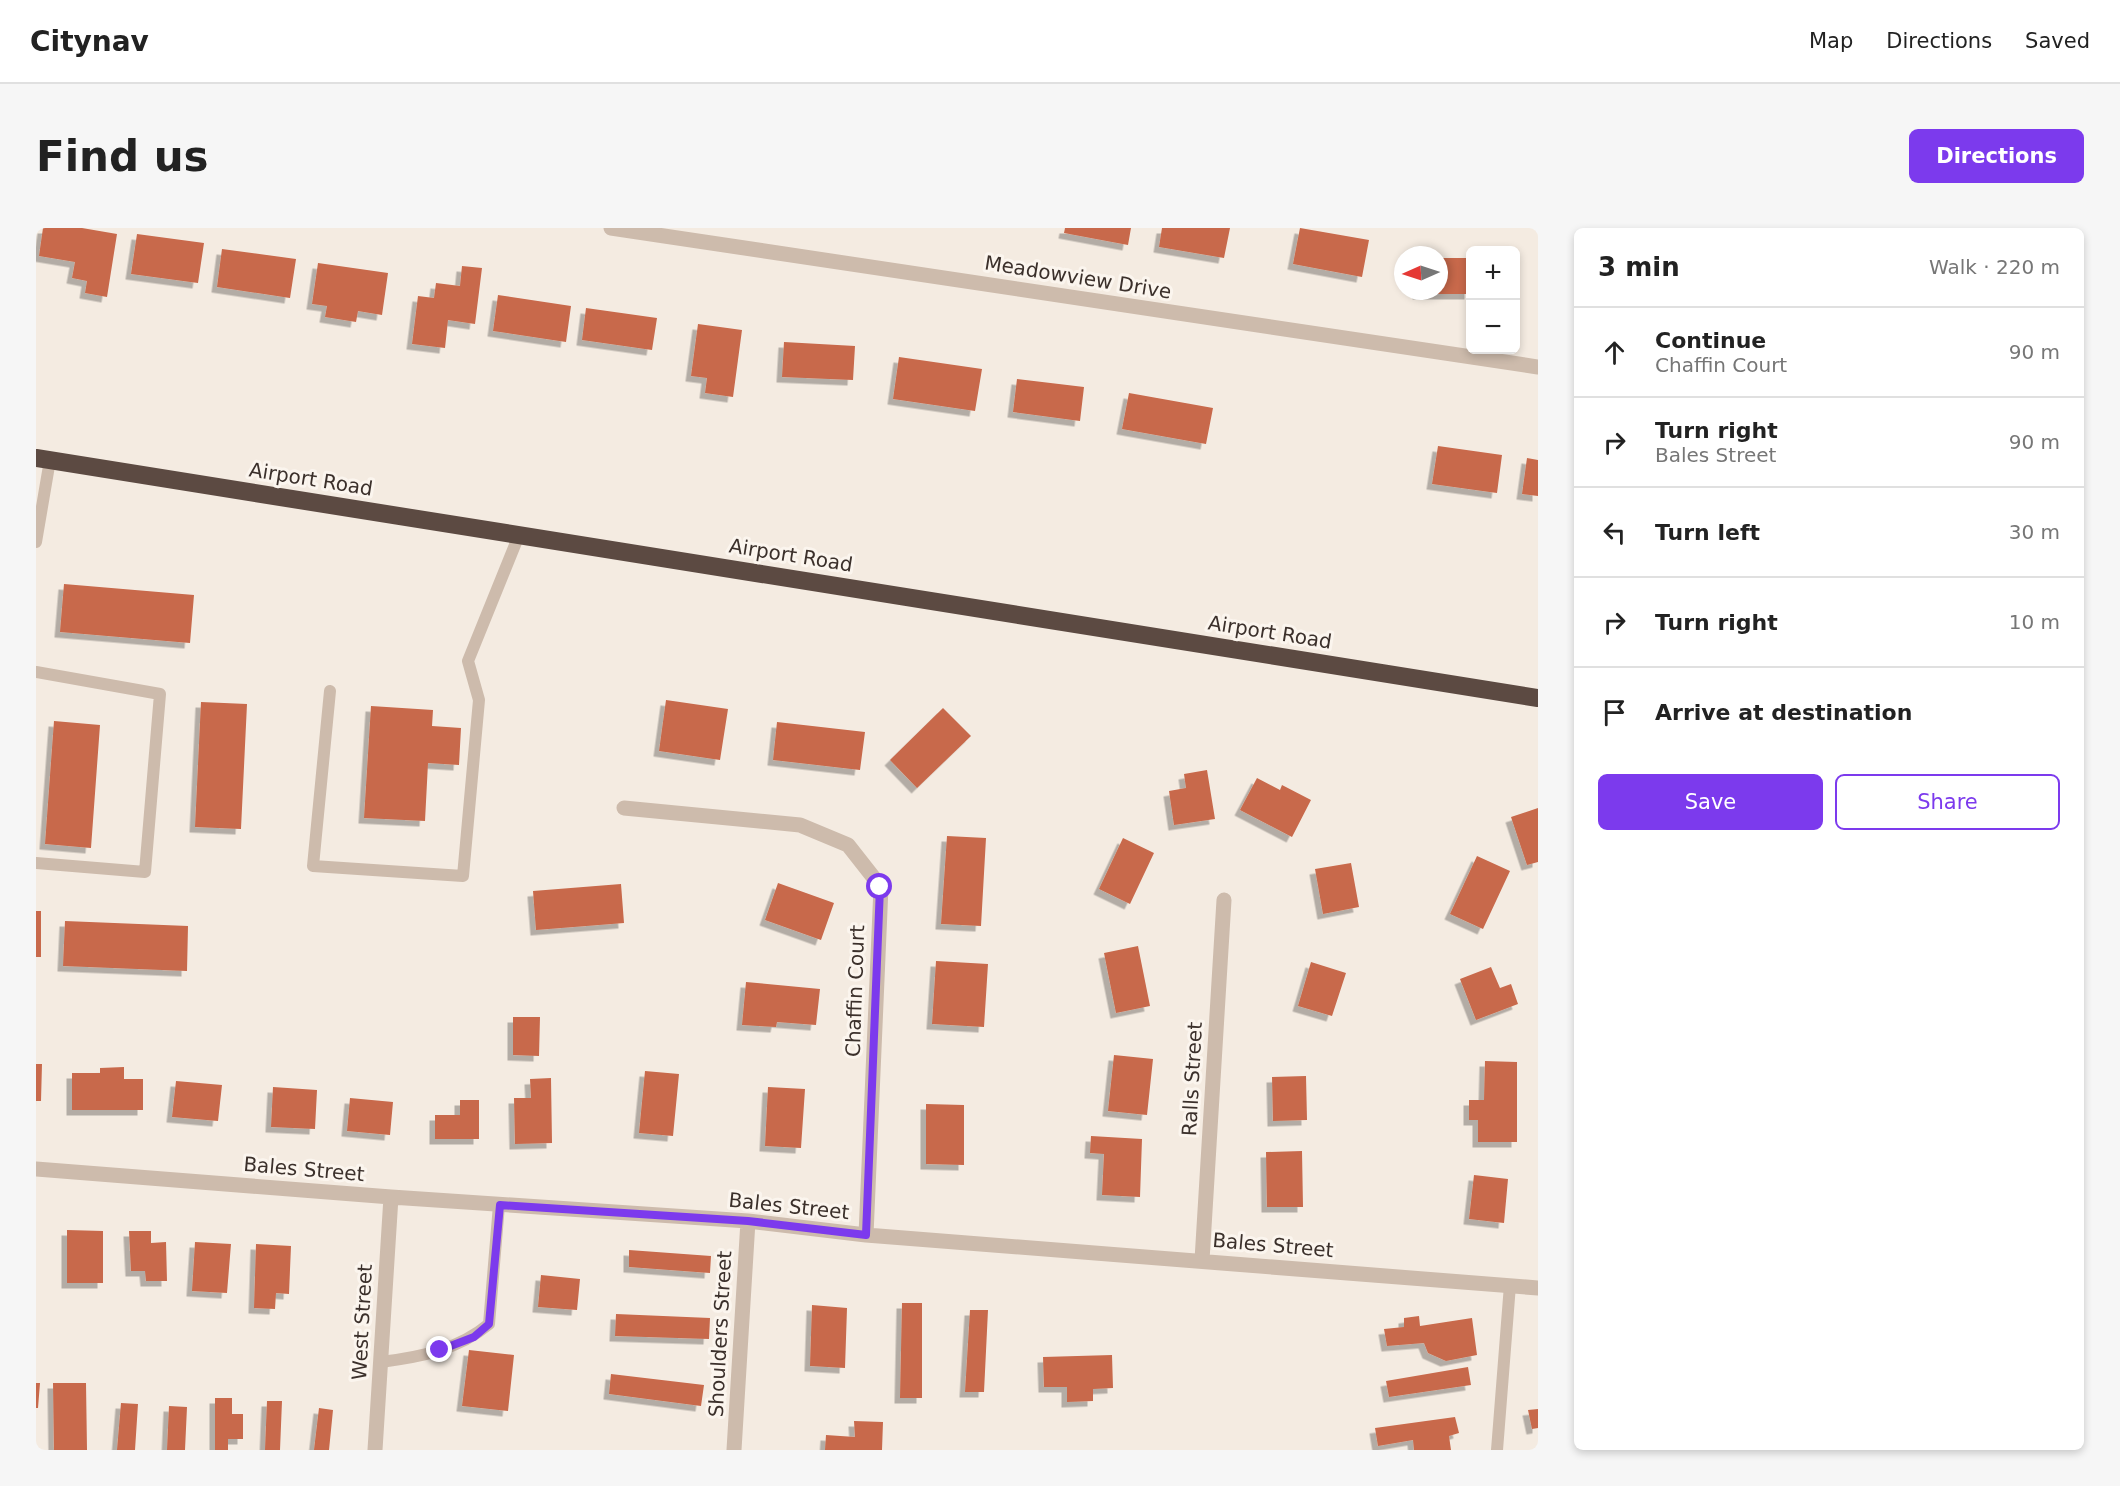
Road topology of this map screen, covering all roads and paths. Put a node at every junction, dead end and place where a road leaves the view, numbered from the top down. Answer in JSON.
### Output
{"nodes":[{"id":1,"x":611,"y":228,"type":"edge"},
{"id":2,"x":1538,"y":366,"type":"edge"},
{"id":3,"x":43,"y":459,"type":"edge"},
{"id":4,"x":519,"y":535,"type":"junction"},
{"id":5,"x":36,"y":542,"type":"edge"},
{"id":6,"x":36,"y":672,"type":"edge"},
{"id":7,"x":330,"y":691,"type":"dead end"},
{"id":8,"x":1538,"y":698,"type":"edge"},
{"id":9,"x":624,"y":808,"type":"dead end"},
{"id":10,"x":36,"y":863,"type":"edge"},
{"id":11,"x":1224,"y":900,"type":"dead end"},
{"id":12,"x":36,"y":1169,"type":"edge"},
{"id":13,"x":391,"y":1197,"type":"junction"},
{"id":14,"x":500,"y":1205,"type":"junction"},
{"id":15,"x":748,"y":1221,"type":"junction"},
{"id":16,"x":866,"y":1235,"type":"junction"},
{"id":17,"x":1202,"y":1260,"type":"junction"},
{"id":18,"x":1510,"y":1285,"type":"junction"},
{"id":19,"x":1538,"y":1288,"type":"edge"},
{"id":20,"x":381,"y":1362,"type":"junction"},
{"id":21,"x":375,"y":1450,"type":"edge"},
{"id":22,"x":734,"y":1450,"type":"edge"},
{"id":23,"x":1497,"y":1450,"type":"edge"}],
"edges":[{"from":1,"to":2,"type":"street","name":"Meadowview Drive"},
{"from":3,"to":4,"type":"highway","name":"Airport Road"},
{"from":3,"to":5,"type":"lane"},
{"from":4,"to":7,"type":"lane"},
{"from":4,"to":8,"type":"highway","name":"Airport Road"},
{"from":6,"to":10,"type":"lane"},
{"from":9,"to":16,"type":"street","name":"Chaffin Court"},
{"from":11,"to":17,"type":"street","name":"Ralls Street"},
{"from":12,"to":13,"type":"street","name":"Bales Street"},
{"from":13,"to":14,"type":"street","name":"Bales Street"},
{"from":13,"to":20,"type":"street","name":"West Street"},
{"from":14,"to":15,"type":"street","name":"Bales Street"},
{"from":14,"to":20,"type":"lane"},
{"from":15,"to":16,"type":"street","name":"Bales Street"},
{"from":15,"to":22,"type":"street","name":"Shoulders Street"},
{"from":16,"to":17,"type":"street","name":"Bales Street"},
{"from":17,"to":18,"type":"street","name":"Bales Street"},
{"from":18,"to":19,"type":"street","name":"Bales Street"},
{"from":18,"to":23,"type":"lane"},
{"from":20,"to":21,"type":"street","name":"West Street"}]}
